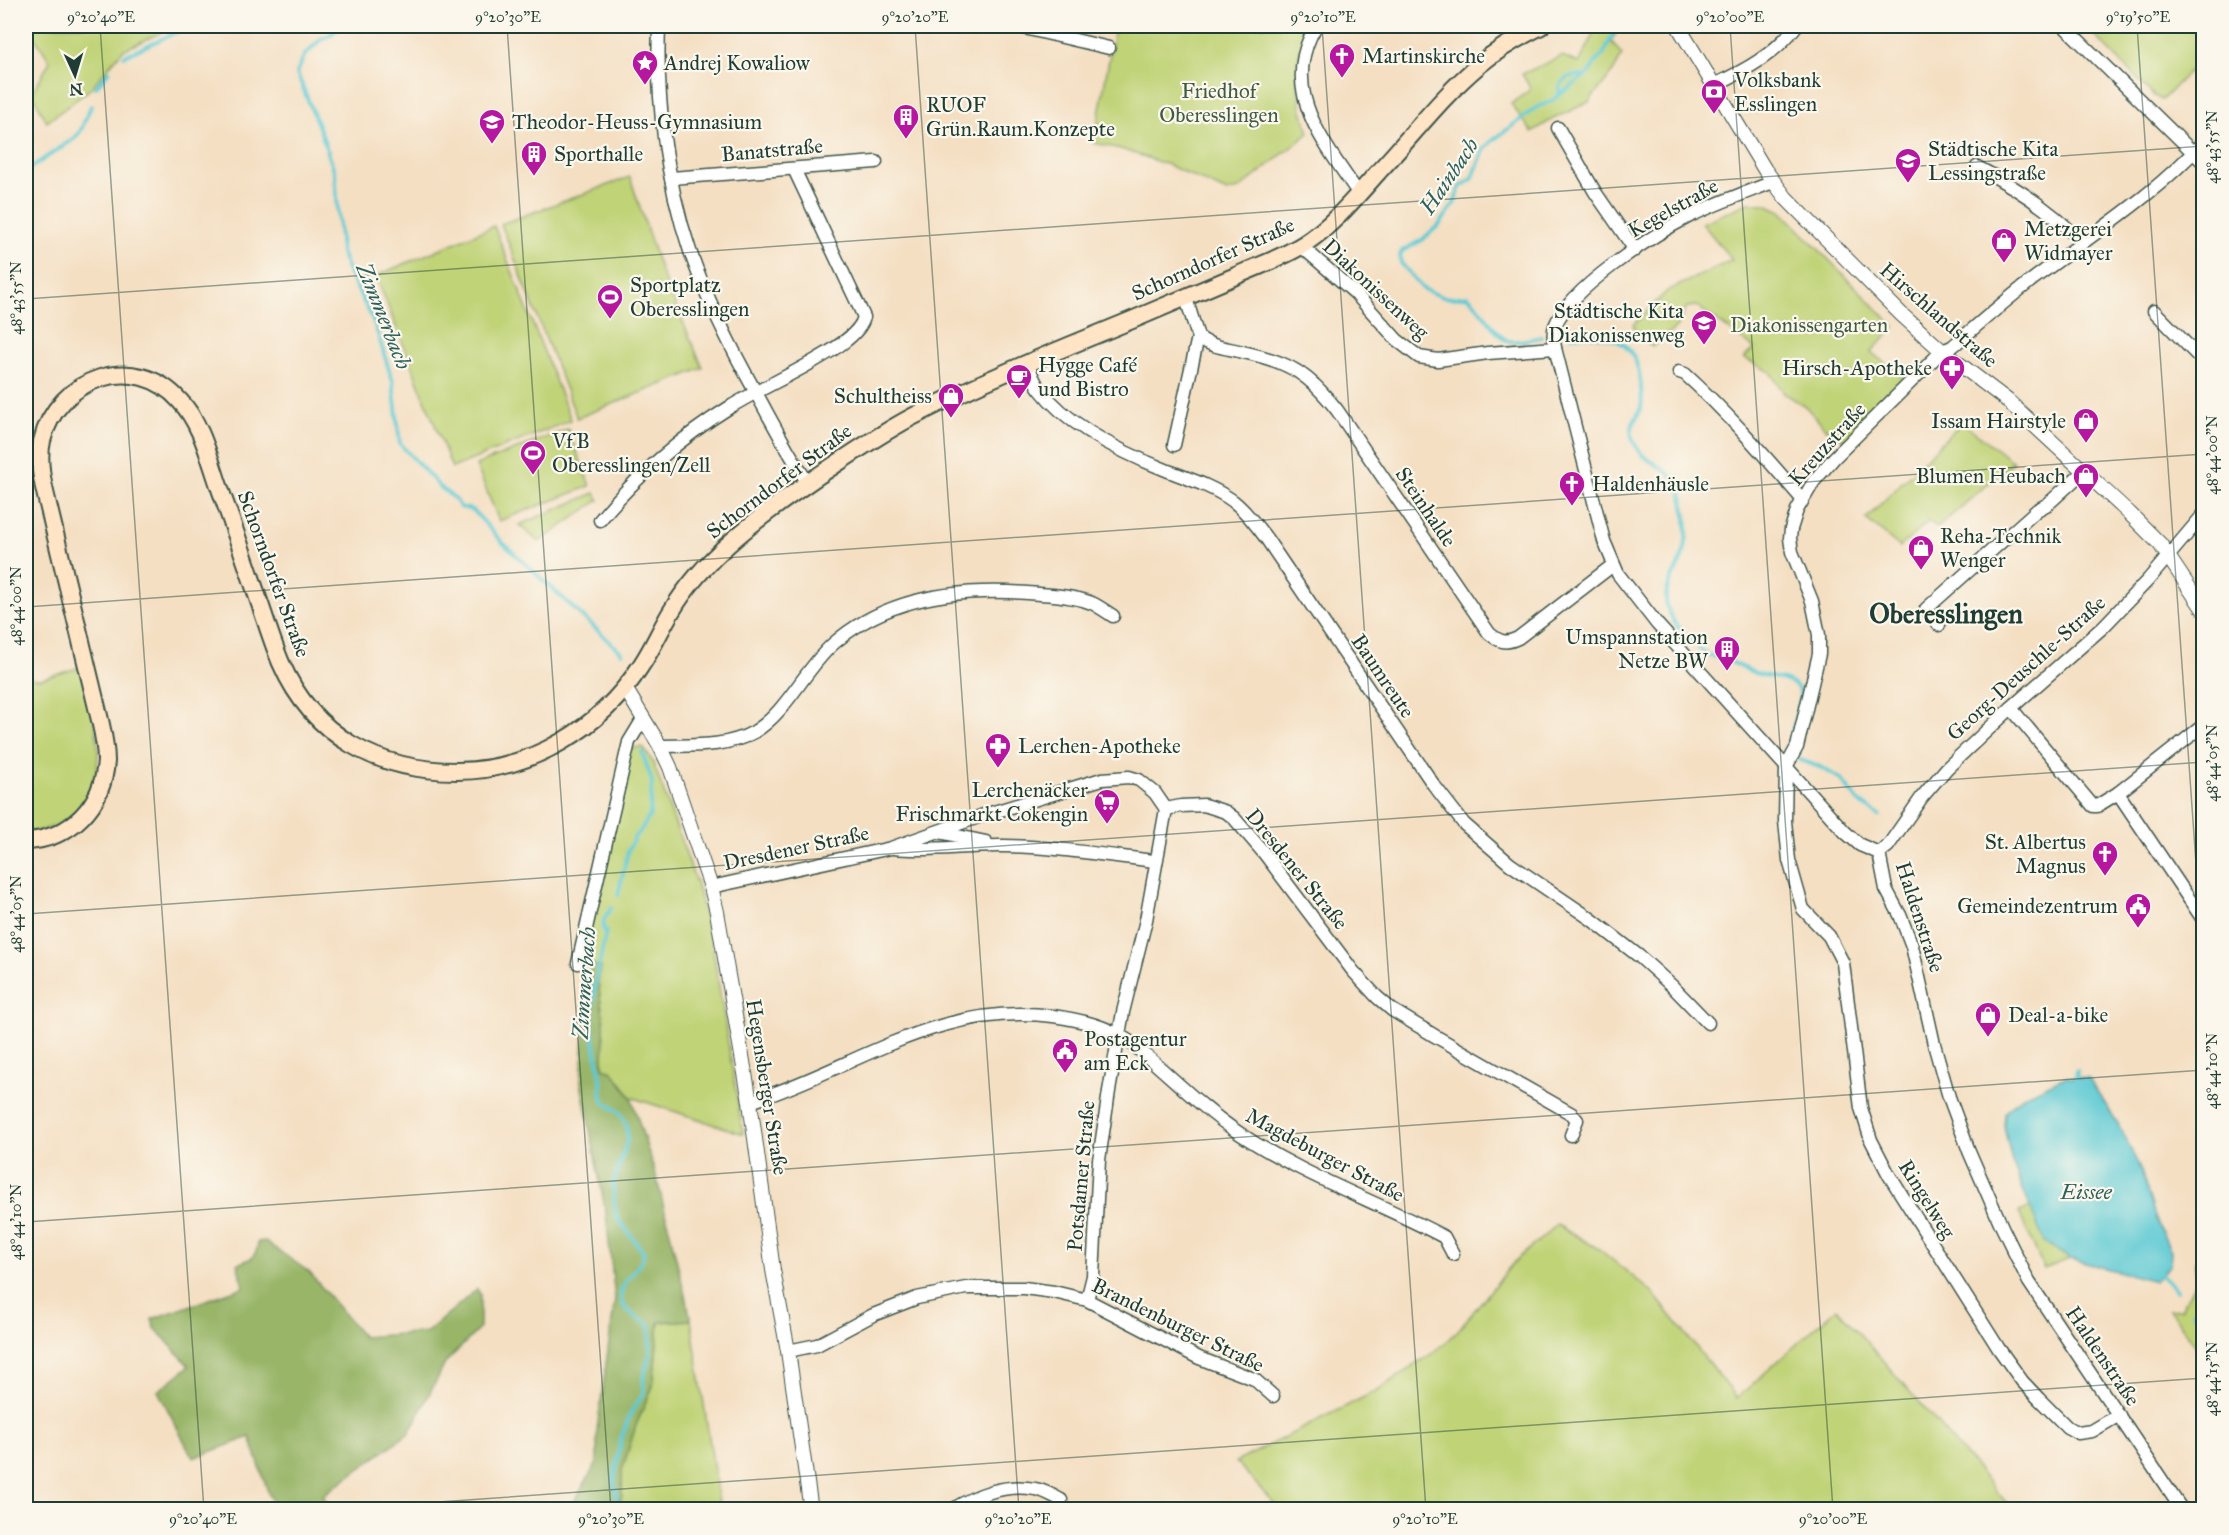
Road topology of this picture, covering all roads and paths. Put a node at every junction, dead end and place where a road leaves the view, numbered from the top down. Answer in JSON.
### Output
{"nodes":[{"id":1,"x":659,"y":26,"type":"edge"},
{"id":2,"x":1016,"y":26,"type":"edge"},
{"id":3,"x":1316,"y":26,"type":"edge"},
{"id":4,"x":1541,"y":26,"type":"edge"},
{"id":5,"x":1678,"y":26,"type":"edge"},
{"id":6,"x":1796,"y":26,"type":"edge"},
{"id":7,"x":2064,"y":26,"type":"edge"},
{"id":8,"x":1109,"y":48,"type":"dead end"},
{"id":9,"x":1720,"y":83,"type":"junction"},
{"id":10,"x":1558,"y":128,"type":"dead end"},
{"id":11,"x":2204,"y":141,"type":"edge"},
{"id":12,"x":2192,"y":152,"type":"junction"},
{"id":13,"x":876,"y":162,"type":"dead end"},
{"id":14,"x":2204,"y":163,"type":"edge"},
{"id":15,"x":1977,"y":167,"type":"dead end"},
{"id":16,"x":794,"y":169,"type":"junction"},
{"id":17,"x":671,"y":178,"type":"junction"},
{"id":18,"x":1773,"y":182,"type":"junction"},
{"id":19,"x":1359,"y":194,"type":"junction"},
{"id":20,"x":2082,"y":243,"type":"junction"},
{"id":21,"x":1301,"y":246,"type":"junction"},
{"id":22,"x":1635,"y":250,"type":"junction"},
{"id":23,"x":1186,"y":298,"type":"junction"},
{"id":24,"x":2154,"y":311,"type":"dead end"},
{"id":25,"x":1198,"y":337,"type":"junction"},
{"id":26,"x":1555,"y":348,"type":"junction"},
{"id":27,"x":1942,"y":351,"type":"junction"},
{"id":28,"x":2204,"y":362,"type":"edge"},
{"id":29,"x":1028,"y":365,"type":"junction"},
{"id":30,"x":1679,"y":372,"type":"dead end"},
{"id":31,"x":756,"y":392,"type":"junction"},
{"id":32,"x":1174,"y":446,"type":"dead end"},
{"id":33,"x":2084,"y":471,"type":"junction"},
{"id":34,"x":808,"y":483,"type":"junction"},
{"id":35,"x":1802,"y":499,"type":"junction"},
{"id":36,"x":2204,"y":514,"type":"edge"},
{"id":37,"x":600,"y":520,"type":"dead end"},
{"id":38,"x":2168,"y":556,"type":"junction"},
{"id":39,"x":1613,"y":565,"type":"junction"},
{"id":40,"x":2204,"y":610,"type":"edge"},
{"id":41,"x":1113,"y":616,"type":"dead end"},
{"id":42,"x":1939,"y":625,"type":"dead end"},
{"id":43,"x":625,"y":688,"type":"junction"},
{"id":44,"x":2011,"y":708,"type":"junction"},
{"id":45,"x":643,"y":719,"type":"junction"},
{"id":46,"x":2204,"y":725,"type":"edge"},
{"id":47,"x":660,"y":746,"type":"junction"},
{"id":48,"x":1786,"y":767,"type":"junction"},
{"id":49,"x":2118,"y":793,"type":"junction"},
{"id":50,"x":1166,"y":809,"type":"junction"},
{"id":51,"x":937,"y":831,"type":"junction"},
{"id":52,"x":26,"y":841,"type":"edge"},
{"id":53,"x":1002,"y":846,"type":"junction"},
{"id":54,"x":891,"y":848,"type":"junction"},
{"id":55,"x":1879,"y":853,"type":"junction"},
{"id":56,"x":1155,"y":861,"type":"junction"},
{"id":57,"x":711,"y":887,"type":"junction"},
{"id":58,"x":1803,"y":909,"type":"joint"},
{"id":59,"x":2204,"y":921,"type":"edge"},
{"id":60,"x":578,"y":963,"type":"dead end"},
{"id":61,"x":1708,"y":1023,"type":"dead end"},
{"id":62,"x":1120,"y":1035,"type":"junction"},
{"id":63,"x":750,"y":1102,"type":"junction"},
{"id":64,"x":1571,"y":1135,"type":"dead end"},
{"id":65,"x":1453,"y":1254,"type":"dead end"},
{"id":66,"x":1087,"y":1300,"type":"junction"},
{"id":67,"x":788,"y":1351,"type":"junction"},
{"id":68,"x":1274,"y":1396,"type":"dead end"},
{"id":69,"x":2119,"y":1414,"type":"junction"},
{"id":70,"x":1061,"y":1500,"type":"dead end"},
{"id":71,"x":811,"y":1509,"type":"edge"},
{"id":72,"x":952,"y":1509,"type":"edge"},
{"id":73,"x":2182,"y":1509,"type":"edge"}],
"edges":[{"from":1,"to":17,"type":"street"},
{"from":2,"to":8,"type":"street"},
{"from":3,"to":19,"type":"street"},
{"from":4,"to":19,"type":"main road","name":"Schorndorfer Straße"},
{"from":5,"to":9,"type":"street","name":"Hirschlandstraße"},
{"from":6,"to":9,"type":"street"},
{"from":7,"to":12,"type":"street"},
{"from":9,"to":18,"type":"street","name":"Hirschlandstraße"},
{"from":10,"to":22,"type":"street"},
{"from":11,"to":12,"type":"street","name":"Kreuzstraße"},
{"from":12,"to":14,"type":"street"},
{"from":12,"to":20,"type":"street","name":"Kreuzstraße"},
{"from":13,"to":16,"type":"street","name":"Banatstraße"},
{"from":15,"to":20,"type":"street"},
{"from":16,"to":17,"type":"street","name":"Banatstraße"},
{"from":16,"to":31,"type":"street"},
{"from":17,"to":31,"type":"street"},
{"from":18,"to":22,"type":"street","name":"Kegelstraße"},
{"from":18,"to":27,"type":"street","name":"Hirschlandstraße"},
{"from":19,"to":21,"type":"main road","name":"Schorndorfer Straße"},
{"from":20,"to":27,"type":"street","name":"Kreuzstraße"},
{"from":21,"to":23,"type":"main road","name":"Schorndorfer Straße"},
{"from":21,"to":26,"type":"street","name":"Diakonissenweg"},
{"from":22,"to":26,"type":"street","name":"Kegelstraße"},
{"from":23,"to":25,"type":"street"},
{"from":23,"to":29,"type":"main road","name":"Schorndorfer Straße"},
{"from":24,"to":28,"type":"street"},
{"from":25,"to":32,"type":"street"},
{"from":25,"to":39,"type":"street","name":"Steinhalde"},
{"from":26,"to":39,"type":"street","name":"Haldenstraße"},
{"from":27,"to":33,"type":"street","name":"Hirschlandstraße"},
{"from":27,"to":35,"type":"street","name":"Kreuzstraße"},
{"from":29,"to":34,"type":"main road","name":"Schorndorfer Straße"},
{"from":29,"to":61,"type":"street","name":"Baumreute"},
{"from":30,"to":35,"type":"street"},
{"from":31,"to":34,"type":"street"},
{"from":31,"to":37,"type":"street"},
{"from":33,"to":38,"type":"street","name":"Hirschlandstraße"},
{"from":33,"to":42,"type":"street"},
{"from":34,"to":43,"type":"main road","name":"Schorndorfer Straße"},
{"from":35,"to":48,"type":"street","name":"Kreuzstraße"},
{"from":36,"to":38,"type":"street","name":"Georg-Deuschle-Straße"},
{"from":38,"to":40,"type":"street","name":"Hirschlandstraße"},
{"from":38,"to":44,"type":"street","name":"Georg-Deuschle-Straße"},
{"from":39,"to":48,"type":"street","name":"Haldenstraße"},
{"from":41,"to":47,"type":"street"},
{"from":43,"to":45,"type":"street","name":"Hegensberger Straße"},
{"from":43,"to":52,"type":"main road","name":"Schorndorfer Straße"},
{"from":44,"to":49,"type":"street"},
{"from":44,"to":55,"type":"street","name":"Georg-Deuschle-Straße"},
{"from":45,"to":47,"type":"street","name":"Hegensberger Straße"},
{"from":45,"to":60,"type":"street"},
{"from":46,"to":49,"type":"street"},
{"from":47,"to":57,"type":"street","name":"Hegensberger Straße"},
{"from":48,"to":55,"type":"street","name":"Haldenstraße"},
{"from":48,"to":58,"type":"street","name":"Kreuzstraße"},
{"from":49,"to":59,"type":"street"},
{"from":50,"to":51,"type":"street","name":"Dresdener Straße"},
{"from":50,"to":56,"type":"street","name":"Potsdamer Straße"},
{"from":50,"to":64,"type":"street","name":"Dresdener Straße"},
{"from":51,"to":53,"type":"street","name":"Dresdener Straße"},
{"from":51,"to":54,"type":"street","name":"Dresdener Straße"},
{"from":53,"to":54,"type":"street","name":"Dresdener Straße"},
{"from":53,"to":56,"type":"street","name":"Dresdener Straße"},
{"from":54,"to":57,"type":"street","name":"Dresdener Straße"},
{"from":55,"to":69,"type":"street","name":"Haldenstraße"},
{"from":56,"to":62,"type":"street","name":"Potsdamer Straße"},
{"from":57,"to":63,"type":"street","name":"Hegensberger Straße"},
{"from":58,"to":69,"type":"street","name":"Ringelweg"},
{"from":62,"to":63,"type":"street","name":"Magdeburger Straße"},
{"from":62,"to":65,"type":"street","name":"Magdeburger Straße"},
{"from":62,"to":66,"type":"street","name":"Potsdamer Straße"},
{"from":63,"to":67,"type":"street","name":"Hegensberger Straße"},
{"from":66,"to":67,"type":"street","name":"Brandenburger Straße"},
{"from":66,"to":68,"type":"street","name":"Brandenburger Straße"},
{"from":67,"to":71,"type":"street","name":"Hegensberger Straße"},
{"from":69,"to":73,"type":"street","name":"Haldenstraße"},
{"from":70,"to":72,"type":"street"}]}
